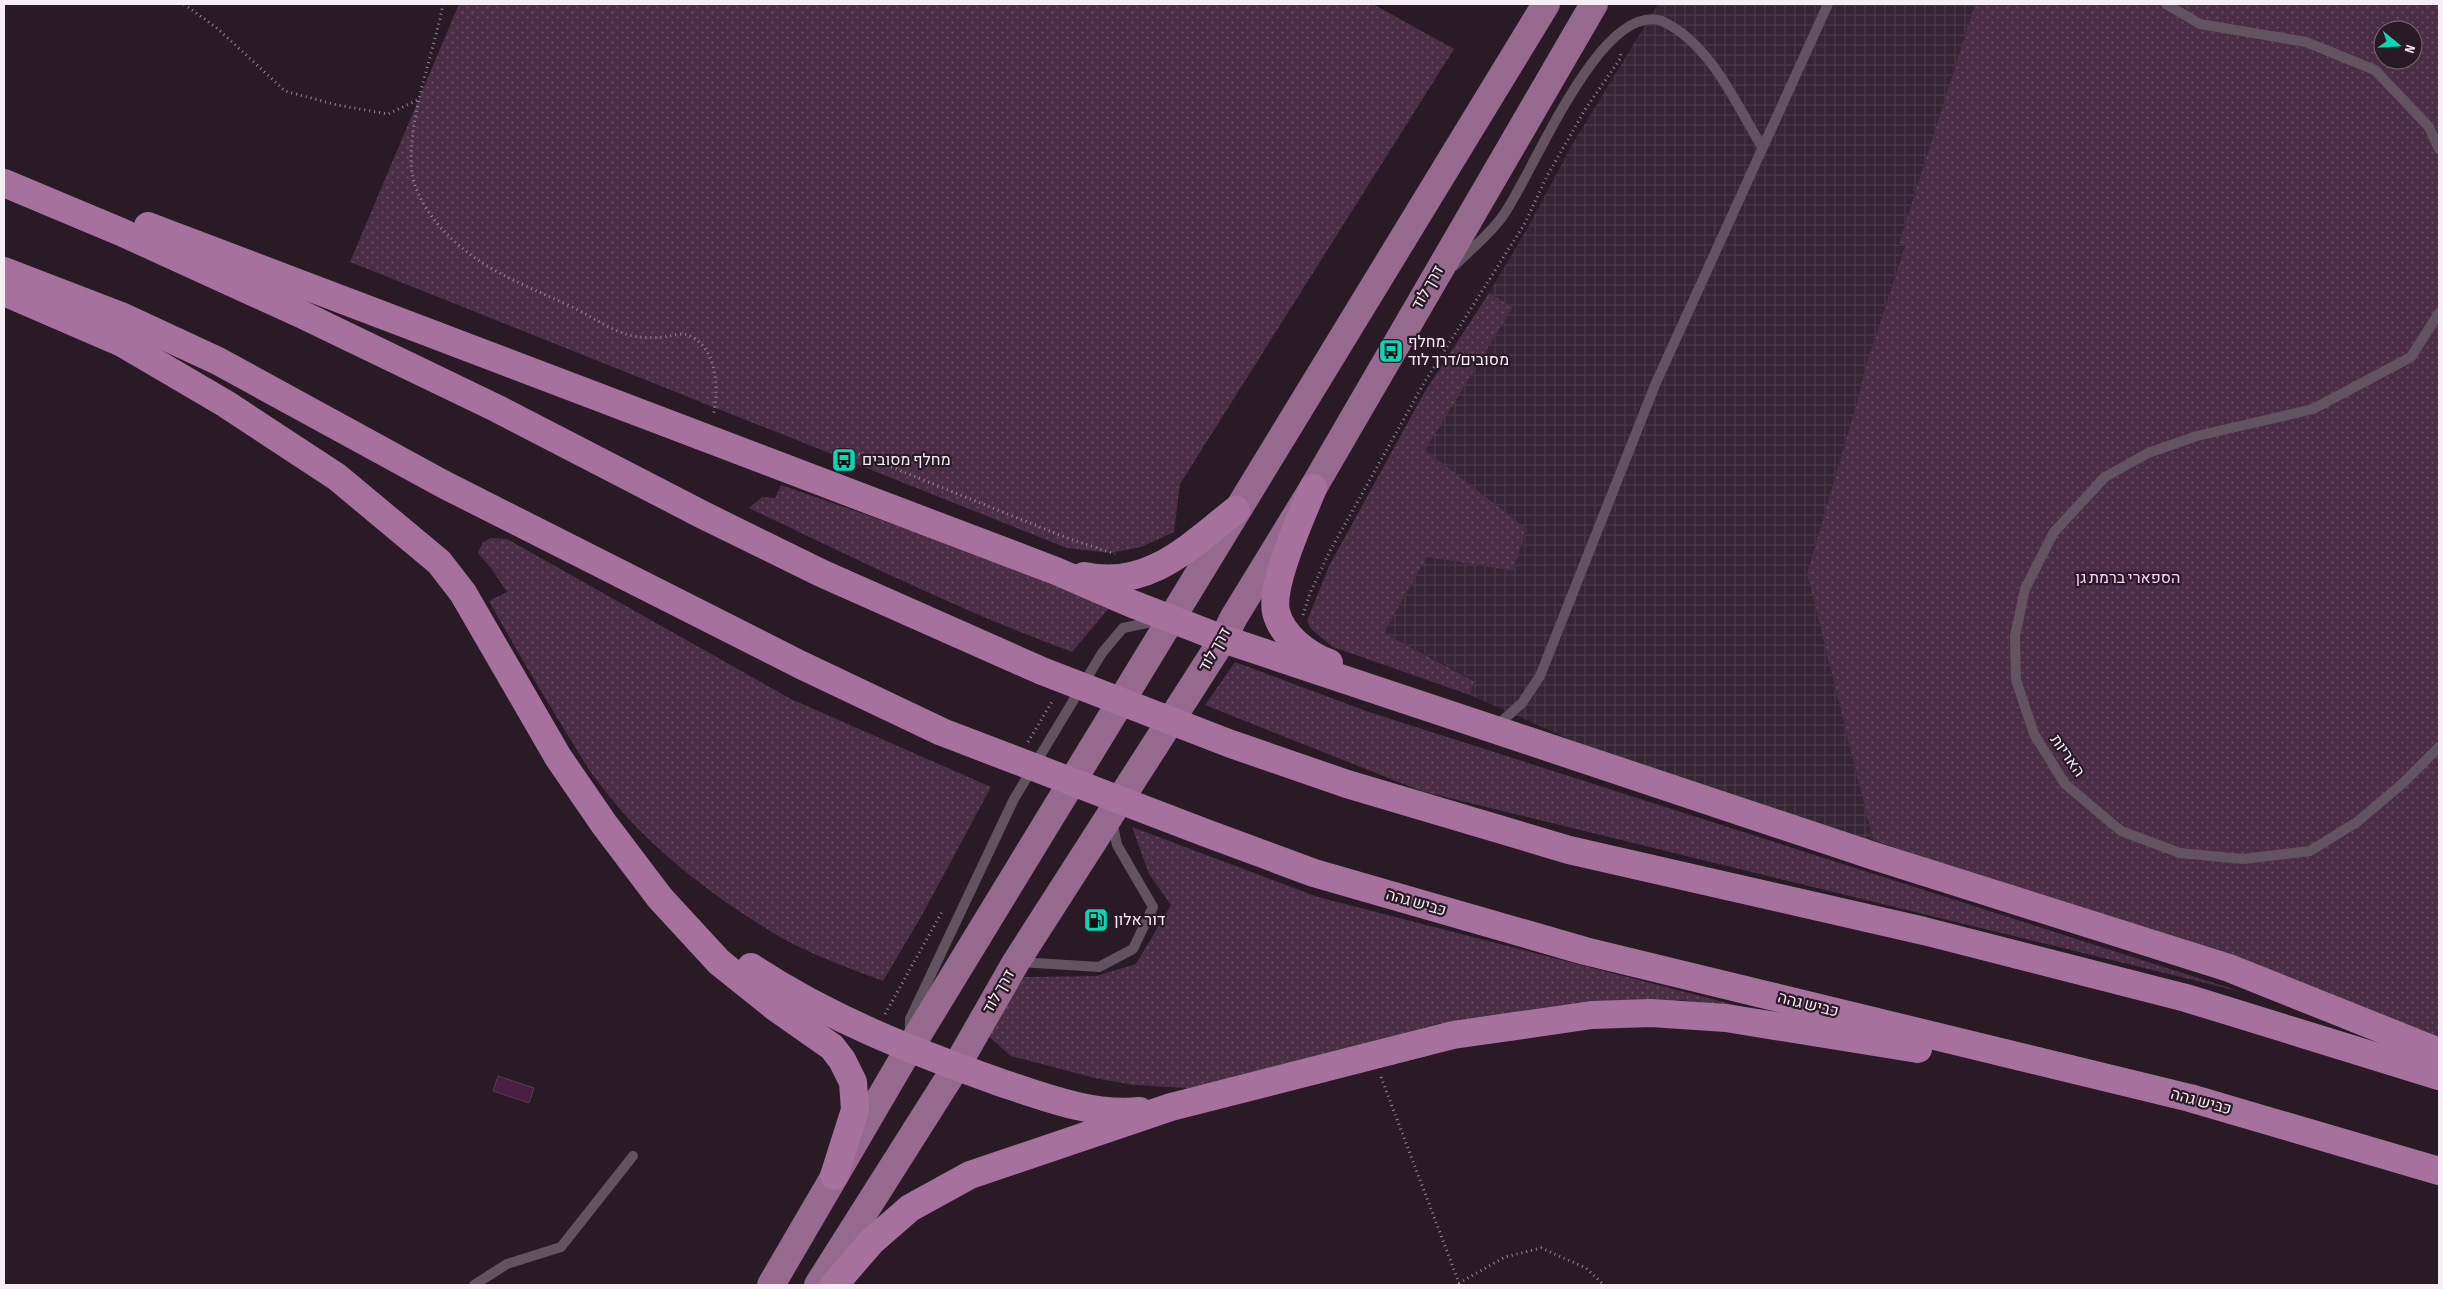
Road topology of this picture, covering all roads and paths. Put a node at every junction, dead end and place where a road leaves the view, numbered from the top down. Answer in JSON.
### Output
{"nodes":[{"id":1,"x":184,"y":4,"type":"edge"},
{"id":2,"x":443,"y":4,"type":"edge"},
{"id":3,"x":1546,"y":4,"type":"edge"},
{"id":4,"x":1594,"y":4,"type":"edge"},
{"id":5,"x":1828,"y":4,"type":"edge"},
{"id":6,"x":2166,"y":4,"type":"edge"},
{"id":7,"x":420,"y":99,"type":"junction"},
{"id":8,"x":1762,"y":147,"type":"junction"},
{"id":9,"x":2439,"y":148,"type":"edge"},
{"id":10,"x":4,"y":172,"type":"edge"},
{"id":11,"x":4,"y":184,"type":"edge"},
{"id":12,"x":4,"y":272,"type":"edge"},
{"id":13,"x":4,"y":292,"type":"edge"},
{"id":14,"x":1419,"y":303,"type":"junction"},
{"id":15,"x":2439,"y":313,"type":"edge"},
{"id":16,"x":707,"y":437,"type":"junction"},
{"id":17,"x":854,"y":452,"type":"dead end"},
{"id":18,"x":1313,"y":488,"type":"junction"},
{"id":19,"x":1236,"y":510,"type":"junction"},
{"id":20,"x":1121,"y":556,"type":"dead end"},
{"id":21,"x":1056,"y":571,"type":"junction"},
{"id":22,"x":1170,"y":619,"type":"junction"},
{"id":23,"x":1223,"y":640,"type":"junction"},
{"id":24,"x":1501,"y":722,"type":"junction"},
{"id":25,"x":2439,"y":747,"type":"edge"},
{"id":26,"x":1602,"y":766,"type":"junction"},
{"id":27,"x":1111,"y":815,"type":"junction"},
{"id":28,"x":660,"y":898,"type":"junction"},
{"id":29,"x":1016,"y":962,"type":"junction"},
{"id":30,"x":910,"y":1048,"type":"junction"},
{"id":31,"x":2439,"y":1052,"type":"edge"},
{"id":32,"x":1376,"y":1055,"type":"junction"},
{"id":33,"x":956,"y":1067,"type":"junction"},
{"id":34,"x":2439,"y":1076,"type":"edge"},
{"id":35,"x":2190,"y":1098,"type":"junction"},
{"id":36,"x":1171,"y":1107,"type":"junction"},
{"id":37,"x":633,"y":1156,"type":"dead end"},
{"id":38,"x":2439,"y":1170,"type":"edge"},
{"id":39,"x":834,"y":1176,"type":"junction"},
{"id":40,"x":474,"y":1285,"type":"edge"},
{"id":41,"x":771,"y":1285,"type":"edge"},
{"id":42,"x":818,"y":1285,"type":"edge"},
{"id":43,"x":834,"y":1285,"type":"edge"},
{"id":44,"x":1604,"y":1285,"type":"edge"}],
"edges":[{"from":1,"to":7,"type":"path"},
{"from":2,"to":7,"type":"path"},
{"from":3,"to":19,"type":"main road"},
{"from":4,"to":14,"type":"main road","name":"דרך לוד"},
{"from":5,"to":8,"type":"lane"},
{"from":6,"to":9,"type":"lane"},
{"from":7,"to":16,"type":"path"},
{"from":8,"to":14,"type":"lane"},
{"from":8,"to":24,"type":"lane"},
{"from":10,"to":16,"type":"highway"},
{"from":11,"to":34,"type":"highway"},
{"from":12,"to":35,"type":"highway","name":"כביש גהה"},
{"from":13,"to":28,"type":"highway"},
{"from":14,"to":18,"type":"main road","name":"דרך לוד"},
{"from":15,"to":25,"type":"lane","name":"האריות"},
{"from":16,"to":21,"type":"highway"},
{"from":17,"to":20,"type":"path"},
{"from":18,"to":23,"type":"main road","name":"דרך לוד"},
{"from":18,"to":24,"type":"highway"},
{"from":19,"to":21,"type":"highway"},
{"from":19,"to":22,"type":"main road"},
{"from":21,"to":22,"type":"highway"},
{"from":22,"to":23,"type":"highway"},
{"from":22,"to":30,"type":"main road"},
{"from":22,"to":30,"type":"lane"},
{"from":23,"to":26,"type":"highway"},
{"from":23,"to":27,"type":"main road","name":"דרך לוד"},
{"from":24,"to":26,"type":"highway"},
{"from":26,"to":31,"type":"highway"},
{"from":27,"to":29,"type":"main road","name":"דרך לוד"},
{"from":27,"to":29,"type":"lane"},
{"from":28,"to":30,"type":"highway"},
{"from":28,"to":39,"type":"highway"},
{"from":29,"to":33,"type":"main road","name":"דרך לוד"},
{"from":30,"to":33,"type":"highway"},
{"from":30,"to":39,"type":"main road"},
{"from":32,"to":35,"type":"highway"},
{"from":32,"to":36,"type":"highway"},
{"from":32,"to":44,"type":"path"},
{"from":33,"to":36,"type":"highway"},
{"from":33,"to":42,"type":"main road","name":"דרך לוד"},
{"from":35,"to":38,"type":"highway","name":"כביש גהה"},
{"from":36,"to":43,"type":"highway"},
{"from":37,"to":40,"type":"lane"},
{"from":39,"to":41,"type":"main road"}]}
